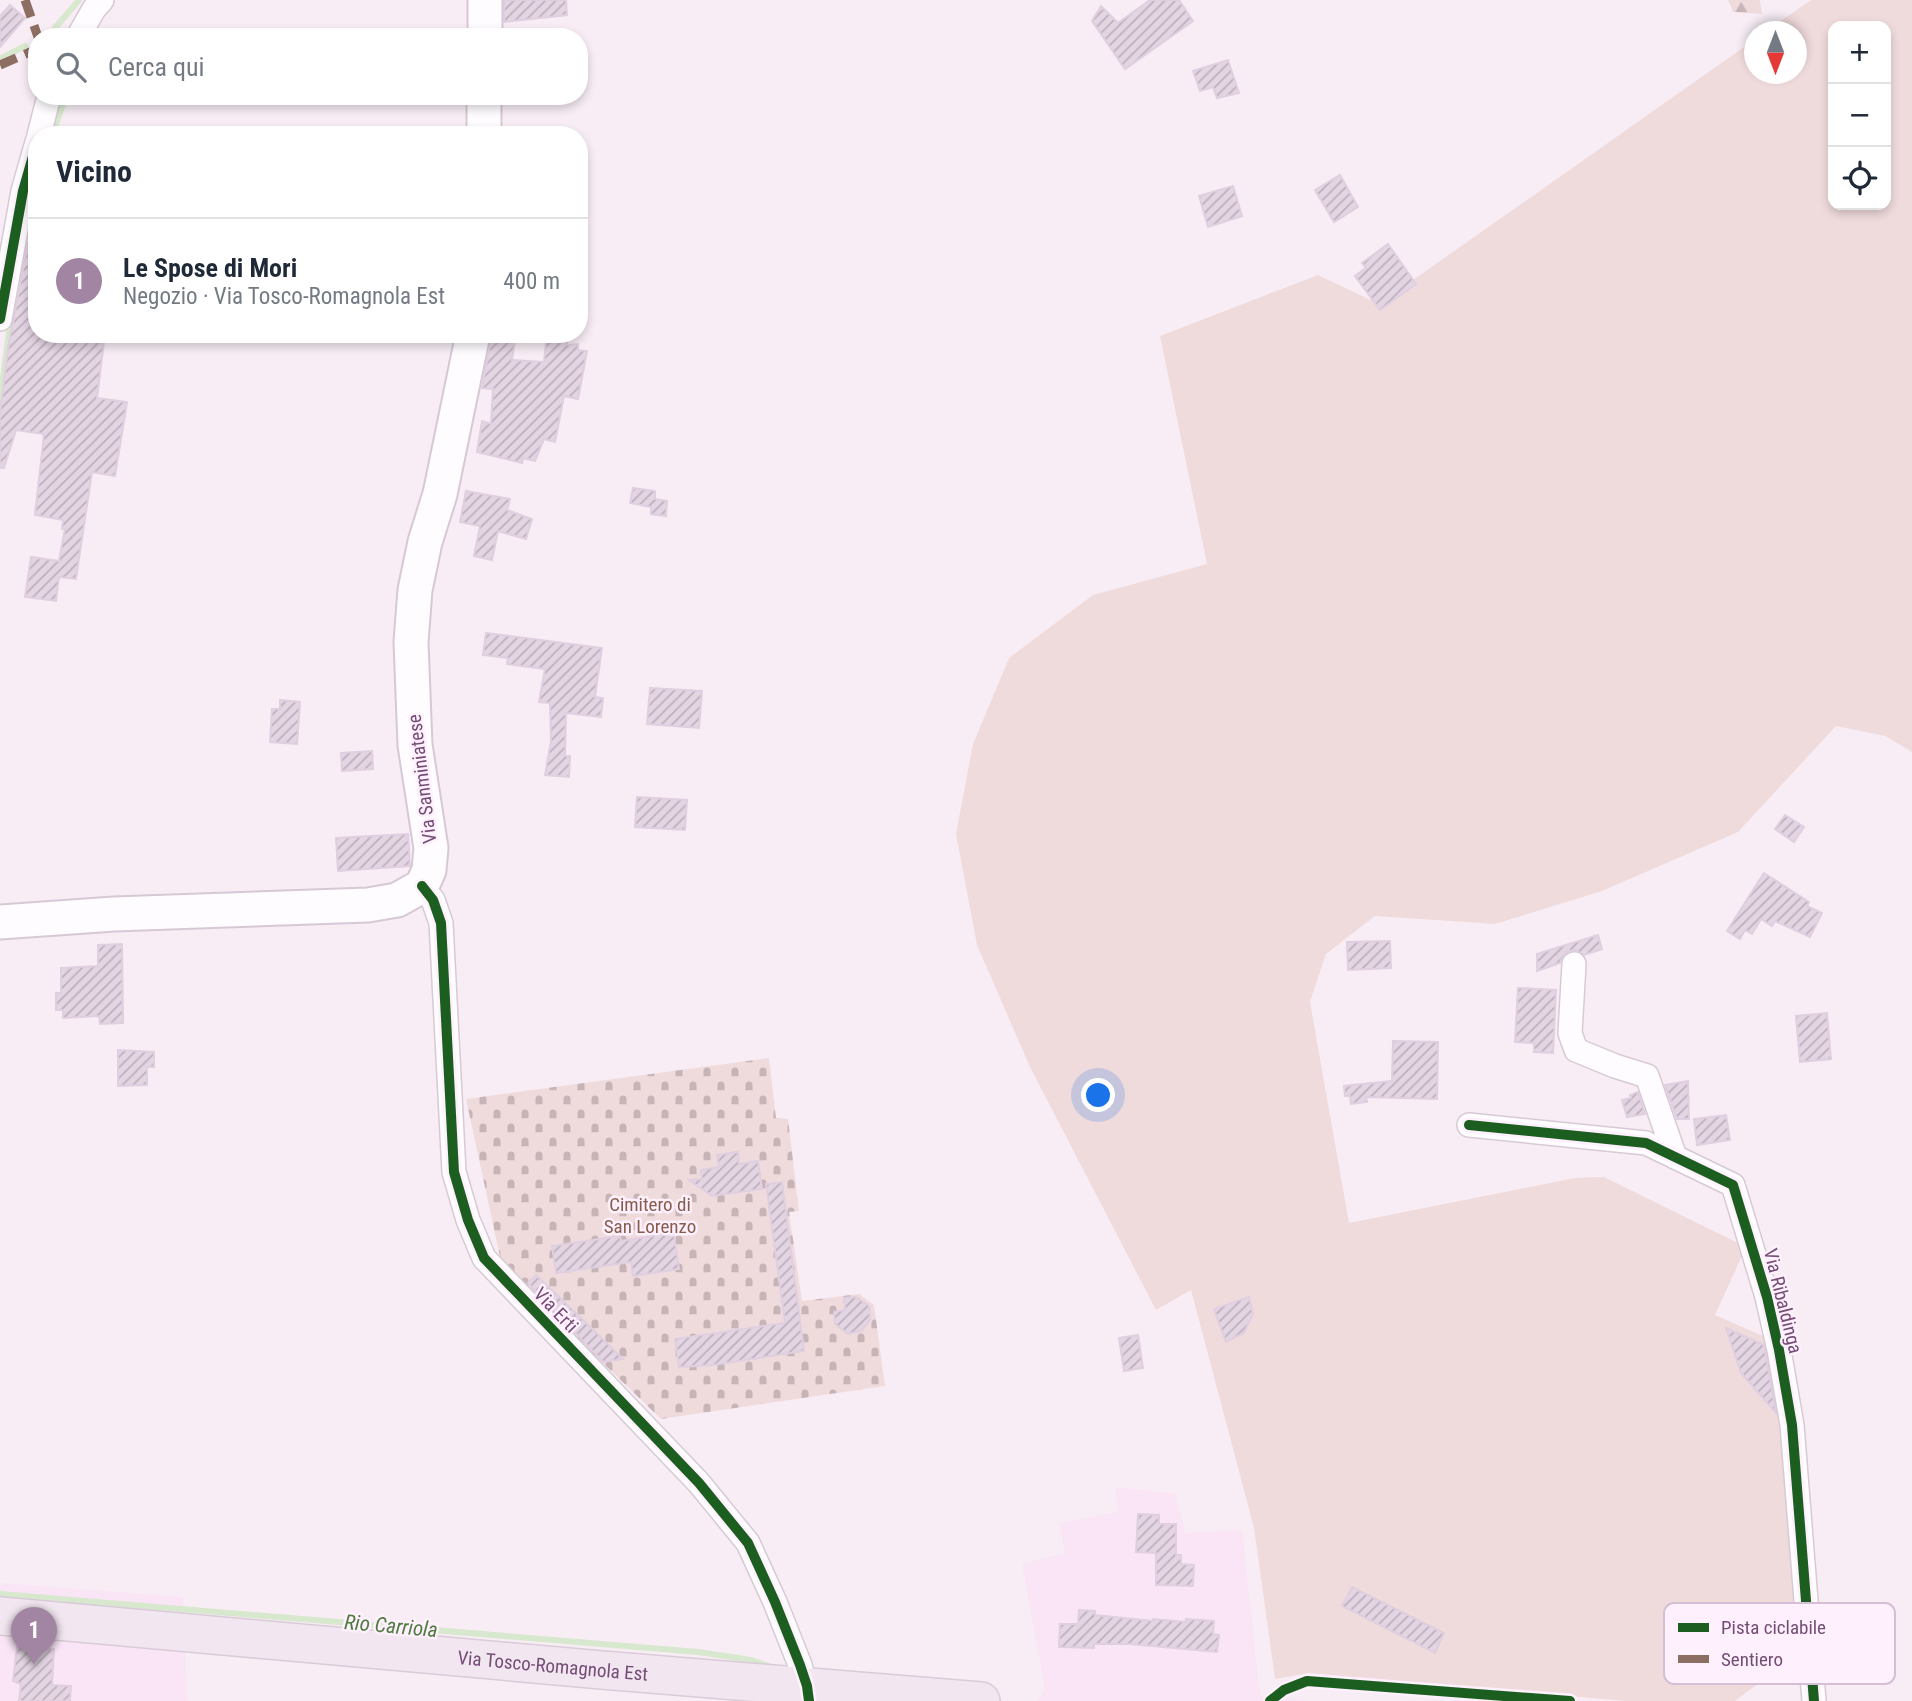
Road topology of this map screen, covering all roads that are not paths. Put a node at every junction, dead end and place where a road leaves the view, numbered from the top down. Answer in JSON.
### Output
{"nodes":[{"id":1,"x":102,"y":0,"type":"edge"},
{"id":2,"x":485,"y":0,"type":"edge"},
{"id":3,"x":83,"y":28,"type":"edge"},
{"id":4,"x":485,"y":28,"type":"edge"},
{"id":5,"x":47,"y":105,"type":"edge"},
{"id":6,"x":485,"y":105,"type":"edge"},
{"id":7,"x":41,"y":126,"type":"edge"},
{"id":8,"x":484,"y":126,"type":"edge"},
{"id":9,"x":28,"y":174,"type":"edge"},
{"id":10,"x":0,"y":319,"type":"edge"},
{"id":11,"x":471,"y":343,"type":"edge"},
{"id":12,"x":422,"y":886,"type":"junction"},
{"id":13,"x":0,"y":922,"type":"edge"},
{"id":14,"x":1574,"y":964,"type":"dead end"},
{"id":15,"x":1469,"y":1125,"type":"dead end"},
{"id":16,"x":1675,"y":1157,"type":"junction"},
{"id":17,"x":1806,"y":1603,"type":"edge"},
{"id":18,"x":0,"y":1616,"type":"edge"},
{"id":19,"x":808,"y":1694,"type":"edge"},
{"id":20,"x":981,"y":1701,"type":"edge"}],
"edges":[{"from":1,"to":3,"type":"street"},
{"from":2,"to":4,"type":"main road"},
{"from":5,"to":7,"type":"street"},
{"from":6,"to":8,"type":"main road"},
{"from":9,"to":10,"type":"street"},
{"from":11,"to":12,"type":"main road","name":"Via Sanminiatese"},
{"from":12,"to":13,"type":"main road"},
{"from":12,"to":19,"type":"street","name":"Via Erti"},
{"from":14,"to":16,"type":"street"},
{"from":15,"to":16,"type":"street","name":"Via Ribaldinga"},
{"from":16,"to":17,"type":"street","name":"Via Ribaldinga"},
{"from":18,"to":19,"type":"main road","name":"Via Tosco-Romagnola Est"},
{"from":19,"to":20,"type":"main road","name":"Via Tosco-Romagnola Est"}]}
